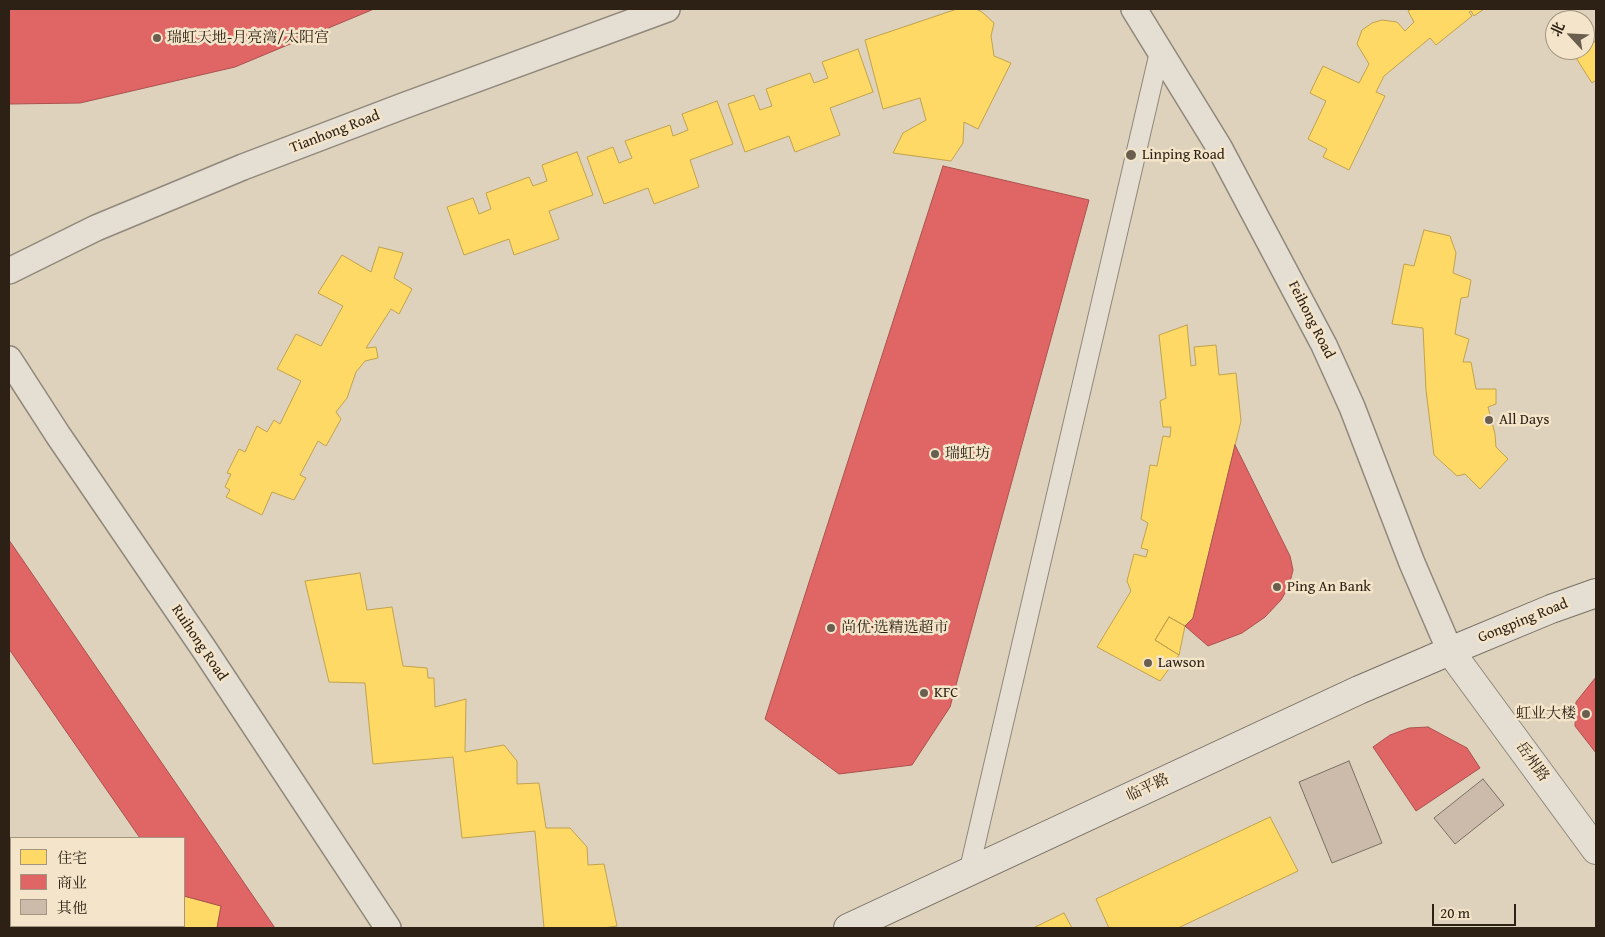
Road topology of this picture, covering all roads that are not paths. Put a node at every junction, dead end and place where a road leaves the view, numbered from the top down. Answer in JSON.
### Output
{"nodes":[{"id":1,"x":667,"y":9,"type":"edge"},
{"id":2,"x":1134,"y":9,"type":"edge"},
{"id":3,"x":1160,"y":50,"type":"junction"},
{"id":4,"x":9,"y":271,"type":"edge"},
{"id":5,"x":9,"y":359,"type":"edge"},
{"id":6,"x":1596,"y":593,"type":"edge"},
{"id":7,"x":1450,"y":650,"type":"junction"},
{"id":8,"x":1596,"y":850,"type":"edge"},
{"id":9,"x":969,"y":871,"type":"junction"},
{"id":10,"x":388,"y":928,"type":"edge"},
{"id":11,"x":848,"y":928,"type":"edge"}],
"edges":[{"from":1,"to":4,"type":"street","name":"Tianhong Road"},
{"from":2,"to":3,"type":"street","name":"Feihong Road"},
{"from":3,"to":7,"type":"street","name":"Feihong Road"},
{"from":3,"to":9,"type":"street"},
{"from":5,"to":10,"type":"street","name":"Ruihong Road"},
{"from":6,"to":7,"type":"main road","name":"Gongping Road"},
{"from":7,"to":8,"type":"main road","name":"岳州路"},
{"from":7,"to":9,"type":"main road","name":"临平路"},
{"from":9,"to":11,"type":"main road","name":"临平路"}]}
